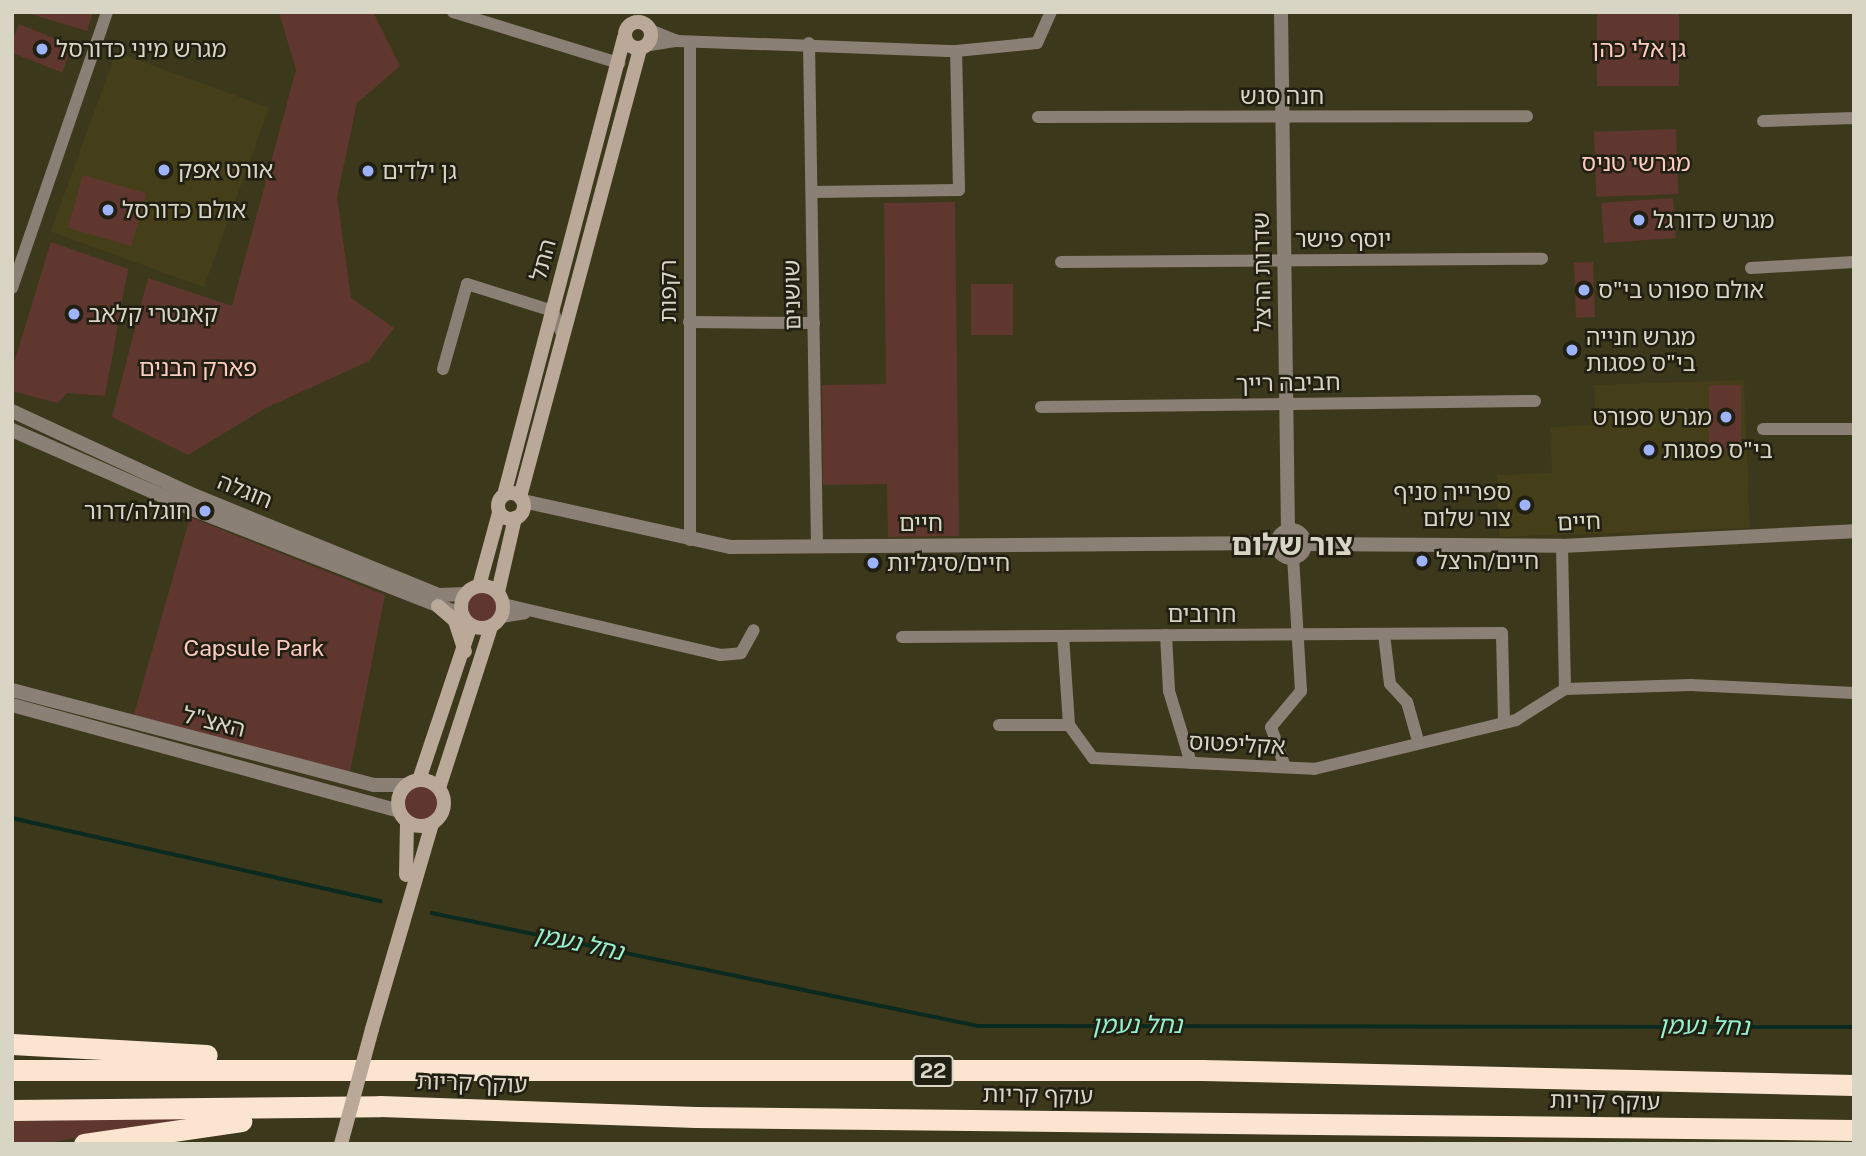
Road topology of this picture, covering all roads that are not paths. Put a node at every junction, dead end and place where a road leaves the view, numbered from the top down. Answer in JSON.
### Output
{"nodes":[{"id":1,"x":107,"y":12,"type":"edge"},
{"id":2,"x":453,"y":12,"type":"edge"},
{"id":3,"x":1051,"y":12,"type":"edge"},
{"id":4,"x":1281,"y":12,"type":"edge"},
{"id":5,"x":634,"y":17,"type":"edge"},
{"id":6,"x":650,"y":23,"type":"edge"},
{"id":7,"x":624,"y":37,"type":"junction"},
{"id":8,"x":684,"y":41,"type":"junction"},
{"id":9,"x":809,"y":43,"type":"junction"},
{"id":10,"x":642,"y":47,"type":"junction"},
{"id":11,"x":956,"y":51,"type":"junction"},
{"id":12,"x":619,"y":63,"type":"junction"},
{"id":13,"x":1527,"y":116,"type":"dead end"},
{"id":14,"x":1038,"y":117,"type":"dead end"},
{"id":15,"x":1282,"y":117,"type":"junction"},
{"id":16,"x":1854,"y":118,"type":"edge"},
{"id":17,"x":1763,"y":121,"type":"dead end"},
{"id":18,"x":812,"y":192,"type":"junction"},
{"id":19,"x":1542,"y":259,"type":"dead end"},
{"id":20,"x":1284,"y":261,"type":"junction"},
{"id":21,"x":1061,"y":262,"type":"dead end"},
{"id":22,"x":1854,"y":262,"type":"edge"},
{"id":23,"x":1752,"y":268,"type":"dead end"},
{"id":24,"x":12,"y":288,"type":"edge"},
{"id":25,"x":553,"y":311,"type":"junction"},
{"id":26,"x":689,"y":322,"type":"junction"},
{"id":27,"x":814,"y":323,"type":"junction"},
{"id":28,"x":561,"y":332,"type":"junction"},
{"id":29,"x":443,"y":369,"type":"dead end"},
{"id":30,"x":1535,"y":401,"type":"dead end"},
{"id":31,"x":1286,"y":404,"type":"junction"},
{"id":32,"x":1041,"y":407,"type":"dead end"},
{"id":33,"x":12,"y":411,"type":"edge"},
{"id":34,"x":1763,"y":429,"type":"dead end"},
{"id":35,"x":1854,"y":429,"type":"edge"},
{"id":36,"x":12,"y":430,"type":"edge"},
{"id":37,"x":504,"y":495,"type":"junction"},
{"id":38,"x":519,"y":508,"type":"junction"},
{"id":39,"x":499,"y":513,"type":"junction"},
{"id":40,"x":1288,"y":531,"type":"junction"},
{"id":41,"x":1854,"y":531,"type":"edge"},
{"id":42,"x":690,"y":540,"type":"junction"},
{"id":43,"x":1277,"y":543,"type":"junction"},
{"id":44,"x":1305,"y":544,"type":"junction"},
{"id":45,"x":817,"y":546,"type":"junction"},
{"id":46,"x":1562,"y":547,"type":"junction"},
{"id":47,"x":1293,"y":558,"type":"junction"},
{"id":48,"x":479,"y":586,"type":"junction"},
{"id":49,"x":465,"y":594,"type":"junction"},
{"id":50,"x":438,"y":606,"type":"junction"},
{"id":51,"x":498,"y":610,"type":"junction"},
{"id":52,"x":467,"y":620,"type":"junction"},
{"id":53,"x":754,"y":630,"type":"dead end"},
{"id":54,"x":1384,"y":634,"type":"junction"},
{"id":55,"x":1166,"y":635,"type":"junction"},
{"id":56,"x":1299,"y":635,"type":"junction"},
{"id":57,"x":1063,"y":636,"type":"junction"},
{"id":58,"x":902,"y":637,"type":"dead end"},
{"id":59,"x":466,"y":653,"type":"junction"},
{"id":60,"x":1565,"y":689,"type":"junction"},
{"id":61,"x":12,"y":690,"type":"edge"},
{"id":62,"x":1854,"y":693,"type":"edge"},
{"id":63,"x":12,"y":705,"type":"edge"},
{"id":64,"x":1504,"y":722,"type":"junction"},
{"id":65,"x":999,"y":725,"type":"dead end"},
{"id":66,"x":1069,"y":725,"type":"junction"},
{"id":67,"x":1418,"y":741,"type":"junction"},
{"id":68,"x":1191,"y":763,"type":"junction"},
{"id":69,"x":1285,"y":767,"type":"junction"},
{"id":70,"x":412,"y":782,"type":"junction"},
{"id":71,"x":439,"y":788,"type":"junction"},
{"id":72,"x":403,"y":816,"type":"junction"},
{"id":73,"x":432,"y":824,"type":"junction"},
{"id":74,"x":400,"y":922,"type":"junction"},
{"id":75,"x":12,"y":1044,"type":"edge"},
{"id":76,"x":370,"y":1067,"type":"junction"},
{"id":77,"x":12,"y":1070,"type":"edge"},
{"id":78,"x":1854,"y":1085,"type":"edge"},
{"id":79,"x":429,"y":1107,"type":"junction"},
{"id":80,"x":12,"y":1110,"type":"edge"},
{"id":81,"x":1854,"y":1130,"type":"edge"},
{"id":82,"x":84,"y":1144,"type":"edge"},
{"id":83,"x":341,"y":1144,"type":"edge"}],
"edges":[{"from":1,"to":24,"type":"street"},
{"from":2,"to":12,"type":"street"},
{"from":3,"to":11,"type":"street"},
{"from":4,"to":15,"type":"street","name":"שדרות הרצל"},
{"from":5,"to":6,"type":"main road"},
{"from":5,"to":7,"type":"main road","name":"התל"},
{"from":6,"to":8,"type":"street"},
{"from":6,"to":10,"type":"main road","name":"התל"},
{"from":7,"to":10,"type":"main road"},
{"from":7,"to":12,"type":"main road","name":"התל"},
{"from":8,"to":9,"type":"street"},
{"from":8,"to":10,"type":"street"},
{"from":8,"to":26,"type":"street","name":"רקפות"},
{"from":9,"to":11,"type":"street"},
{"from":9,"to":18,"type":"street","name":"שושנים"},
{"from":10,"to":28,"type":"main road","name":"התל"},
{"from":11,"to":18,"type":"street"},
{"from":12,"to":25,"type":"main road","name":"התל"},
{"from":13,"to":15,"type":"street","name":"חנה סנש"},
{"from":14,"to":15,"type":"street","name":"חנה סנש"},
{"from":15,"to":20,"type":"street","name":"שדרות הרצל"},
{"from":16,"to":17,"type":"street"},
{"from":18,"to":27,"type":"street","name":"שושנים"},
{"from":19,"to":20,"type":"street","name":"יוסף פישר"},
{"from":20,"to":21,"type":"street","name":"יוסף פישר"},
{"from":20,"to":31,"type":"street","name":"שדרות הרצל"},
{"from":22,"to":23,"type":"street"},
{"from":25,"to":28,"type":"street"},
{"from":25,"to":29,"type":"street"},
{"from":25,"to":37,"type":"main road","name":"התל"},
{"from":26,"to":27,"type":"street"},
{"from":26,"to":42,"type":"street","name":"רקפות"},
{"from":27,"to":45,"type":"street","name":"שושנים"},
{"from":28,"to":38,"type":"main road","name":"התל"},
{"from":30,"to":31,"type":"street","name":"חביבה רייך"},
{"from":31,"to":32,"type":"street","name":"חביבה רייך"},
{"from":31,"to":40,"type":"street","name":"שדרות הרצל"},
{"from":33,"to":49,"type":"street","name":"חוגלה"},
{"from":34,"to":35,"type":"street"},
{"from":36,"to":50,"type":"street","name":"חוגלה"},
{"from":37,"to":38,"type":"main road"},
{"from":37,"to":39,"type":"main road","name":"התל"},
{"from":38,"to":39,"type":"main road"},
{"from":38,"to":42,"type":"street","name":"חיים"},
{"from":38,"to":51,"type":"main road","name":"התל"},
{"from":39,"to":48,"type":"main road"},
{"from":40,"to":43,"type":"street"},
{"from":40,"to":44,"type":"street"},
{"from":41,"to":46,"type":"street","name":"חיים"},
{"from":42,"to":45,"type":"street","name":"חיים"},
{"from":43,"to":45,"type":"street","name":"חיים"},
{"from":43,"to":47,"type":"street"},
{"from":44,"to":46,"type":"street","name":"חיים"},
{"from":44,"to":47,"type":"street"},
{"from":46,"to":60,"type":"street"},
{"from":47,"to":56,"type":"street"},
{"from":48,"to":49,"type":"main road"},
{"from":48,"to":51,"type":"main road"},
{"from":49,"to":52,"type":"main road"},
{"from":50,"to":52,"type":"street","name":"חוגלה"},
{"from":50,"to":59,"type":"main road"},
{"from":51,"to":52,"type":"main road"},
{"from":51,"to":53,"type":"street"},
{"from":51,"to":71,"type":"main road","name":"התל"},
{"from":52,"to":59,"type":"main road"},
{"from":54,"to":56,"type":"street","name":"חרובים"},
{"from":54,"to":64,"type":"street","name":"חרובים"},
{"from":54,"to":67,"type":"street"},
{"from":55,"to":56,"type":"street","name":"חרובים"},
{"from":55,"to":57,"type":"street","name":"חרובים"},
{"from":55,"to":68,"type":"street"},
{"from":56,"to":69,"type":"street"},
{"from":57,"to":58,"type":"street","name":"חרובים"},
{"from":57,"to":66,"type":"street"},
{"from":59,"to":70,"type":"main road"},
{"from":60,"to":62,"type":"street"},
{"from":60,"to":64,"type":"street","name":"אקליפטוס"},
{"from":61,"to":70,"type":"street","name":"האצ\"ל"},
{"from":63,"to":72,"type":"street","name":"האצ\"ל"},
{"from":64,"to":67,"type":"street","name":"אקליפטוס"},
{"from":65,"to":66,"type":"street"},
{"from":66,"to":68,"type":"street","name":"אקליפטוס"},
{"from":67,"to":69,"type":"street","name":"אקליפטוס"},
{"from":68,"to":69,"type":"street","name":"אקליפטוס"},
{"from":70,"to":71,"type":"main road"},
{"from":70,"to":72,"type":"main road"},
{"from":71,"to":73,"type":"main road","name":"התל"},
{"from":72,"to":73,"type":"main road"},
{"from":72,"to":74,"type":"main road"},
{"from":73,"to":74,"type":"main road"},
{"from":74,"to":83,"type":"main road","bridge":true},
{"from":75,"to":76,"type":"highway"},
{"from":76,"to":77,"type":"highway","name":"עוקף קריות","number":"22"},
{"from":76,"to":78,"type":"highway","name":"עוקף קריות","number":"22"},
{"from":79,"to":80,"type":"highway","name":"עוקף קריות","number":"22"},
{"from":79,"to":81,"type":"highway","name":"עוקף קריות","number":"22"},
{"from":79,"to":82,"type":"highway"}]}
